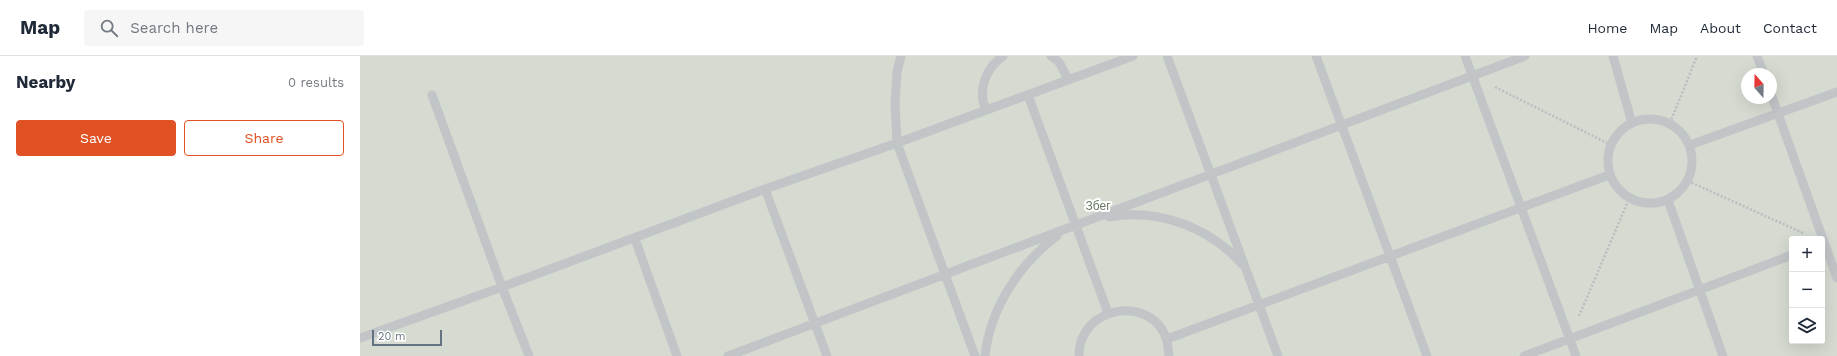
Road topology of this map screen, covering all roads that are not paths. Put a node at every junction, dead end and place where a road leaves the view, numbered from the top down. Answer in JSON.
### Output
{"nodes":[{"id":1,"x":901,"y":56,"type":"edge"},
{"id":2,"x":1004,"y":56,"type":"edge"},
{"id":3,"x":1051,"y":56,"type":"edge"},
{"id":4,"x":1133,"y":56,"type":"edge"},
{"id":5,"x":1167,"y":56,"type":"edge"},
{"id":6,"x":1316,"y":56,"type":"edge"},
{"id":7,"x":1465,"y":56,"type":"edge"},
{"id":8,"x":1525,"y":56,"type":"edge"},
{"id":9,"x":1612,"y":56,"type":"edge"},
{"id":10,"x":1757,"y":56,"type":"edge"},
{"id":11,"x":1762,"y":68,"type":"edge"},
{"id":12,"x":1473,"y":76,"type":"junction"},
{"id":13,"x":1068,"y":79,"type":"junction"},
{"id":14,"x":1837,"y":92,"type":"edge"},
{"id":15,"x":432,"y":95,"type":"dead end"},
{"id":16,"x":1028,"y":95,"type":"junction"},
{"id":17,"x":1774,"y":104,"type":"edge"},
{"id":18,"x":986,"y":110,"type":"junction"},
{"id":19,"x":1778,"y":114,"type":"junction"},
{"id":20,"x":1632,"y":123,"type":"junction"},
{"id":21,"x":1342,"y":125,"type":"junction"},
{"id":22,"x":897,"y":143,"type":"junction"},
{"id":23,"x":1690,"y":145,"type":"junction"},
{"id":24,"x":1211,"y":174,"type":"junction"},
{"id":25,"x":1609,"y":175,"type":"junction"},
{"id":26,"x":765,"y":189,"type":"junction"},
{"id":27,"x":1668,"y":200,"type":"junction"},
{"id":28,"x":1522,"y":209,"type":"junction"},
{"id":29,"x":1086,"y":222,"type":"junction"},
{"id":30,"x":1076,"y":226,"type":"junction"},
{"id":31,"x":1066,"y":230,"type":"junction"},
{"id":32,"x":1821,"y":236,"type":"edge"},
{"id":33,"x":635,"y":239,"type":"junction"},
{"id":34,"x":1825,"y":248,"type":"edge"},
{"id":35,"x":1789,"y":256,"type":"edge"},
{"id":36,"x":1390,"y":258,"type":"junction"},
{"id":37,"x":1246,"y":268,"type":"junction"},
{"id":38,"x":944,"y":275,"type":"junction"},
{"id":39,"x":1837,"y":278,"type":"edge"},
{"id":40,"x":502,"y":287,"type":"junction"},
{"id":41,"x":1699,"y":291,"type":"junction"},
{"id":42,"x":1259,"y":304,"type":"junction"},
{"id":43,"x":1108,"y":313,"type":"junction"},
{"id":44,"x":815,"y":322,"type":"junction"},
{"id":45,"x":360,"y":338,"type":"edge"},
{"id":46,"x":1570,"y":339,"type":"junction"},
{"id":47,"x":1167,"y":340,"type":"junction"},
{"id":48,"x":1277,"y":355,"type":"edge"},
{"id":49,"x":529,"y":356,"type":"edge"},
{"id":50,"x":677,"y":356,"type":"edge"},
{"id":51,"x":728,"y":356,"type":"edge"},
{"id":52,"x":827,"y":356,"type":"edge"},
{"id":53,"x":975,"y":356,"type":"edge"},
{"id":54,"x":985,"y":356,"type":"edge"},
{"id":55,"x":1080,"y":356,"type":"edge"},
{"id":56,"x":1169,"y":356,"type":"edge"},
{"id":57,"x":1427,"y":356,"type":"edge"},
{"id":58,"x":1524,"y":356,"type":"edge"},
{"id":59,"x":1576,"y":356,"type":"edge"},
{"id":60,"x":1723,"y":356,"type":"edge"}],
"edges":[{"from":1,"to":22,"type":"lane"},
{"from":2,"to":18,"type":"lane"},
{"from":3,"to":13,"type":"lane"},
{"from":4,"to":13,"type":"lane"},
{"from":5,"to":24,"type":"lane"},
{"from":6,"to":21,"type":"lane"},
{"from":7,"to":12,"type":"lane"},
{"from":8,"to":12,"type":"lane"},
{"from":9,"to":20,"type":"lane"},
{"from":10,"to":11,"type":"lane"},
{"from":12,"to":21,"type":"lane"},
{"from":12,"to":28,"type":"lane"},
{"from":13,"to":16,"type":"lane"},
{"from":14,"to":19,"type":"lane"},
{"from":15,"to":40,"type":"lane"},
{"from":16,"to":18,"type":"lane"},
{"from":16,"to":30,"type":"lane"},
{"from":17,"to":19,"type":"lane"},
{"from":18,"to":22,"type":"lane"},
{"from":19,"to":23,"type":"lane"},
{"from":19,"to":32,"type":"lane"},
{"from":20,"to":23,"type":"lane"},
{"from":20,"to":25,"type":"lane"},
{"from":21,"to":24,"type":"lane"},
{"from":21,"to":36,"type":"lane"},
{"from":22,"to":26,"type":"lane"},
{"from":22,"to":38,"type":"lane"},
{"from":23,"to":27,"type":"lane"},
{"from":24,"to":29,"type":"lane"},
{"from":24,"to":37,"type":"lane"},
{"from":25,"to":27,"type":"lane"},
{"from":25,"to":28,"type":"lane"},
{"from":26,"to":33,"type":"lane"},
{"from":26,"to":44,"type":"lane"},
{"from":27,"to":41,"type":"lane"},
{"from":28,"to":36,"type":"lane"},
{"from":28,"to":46,"type":"lane"},
{"from":29,"to":30,"type":"lane"},
{"from":29,"to":37,"type":"lane"},
{"from":30,"to":31,"type":"lane"},
{"from":30,"to":43,"type":"lane"},
{"from":31,"to":38,"type":"lane"},
{"from":31,"to":54,"type":"lane"},
{"from":33,"to":40,"type":"lane"},
{"from":33,"to":50,"type":"lane"},
{"from":34,"to":39,"type":"lane"},
{"from":35,"to":41,"type":"lane"},
{"from":36,"to":42,"type":"lane"},
{"from":36,"to":57,"type":"lane"},
{"from":37,"to":42,"type":"lane"},
{"from":38,"to":44,"type":"lane"},
{"from":38,"to":53,"type":"lane"},
{"from":40,"to":45,"type":"lane"},
{"from":40,"to":49,"type":"lane"},
{"from":41,"to":46,"type":"lane"},
{"from":41,"to":60,"type":"lane"},
{"from":42,"to":47,"type":"lane"},
{"from":42,"to":48,"type":"lane"},
{"from":43,"to":47,"type":"lane"},
{"from":43,"to":55,"type":"lane"},
{"from":44,"to":51,"type":"lane"},
{"from":44,"to":52,"type":"lane"},
{"from":46,"to":58,"type":"lane"},
{"from":46,"to":59,"type":"lane"},
{"from":47,"to":56,"type":"lane"}]}
